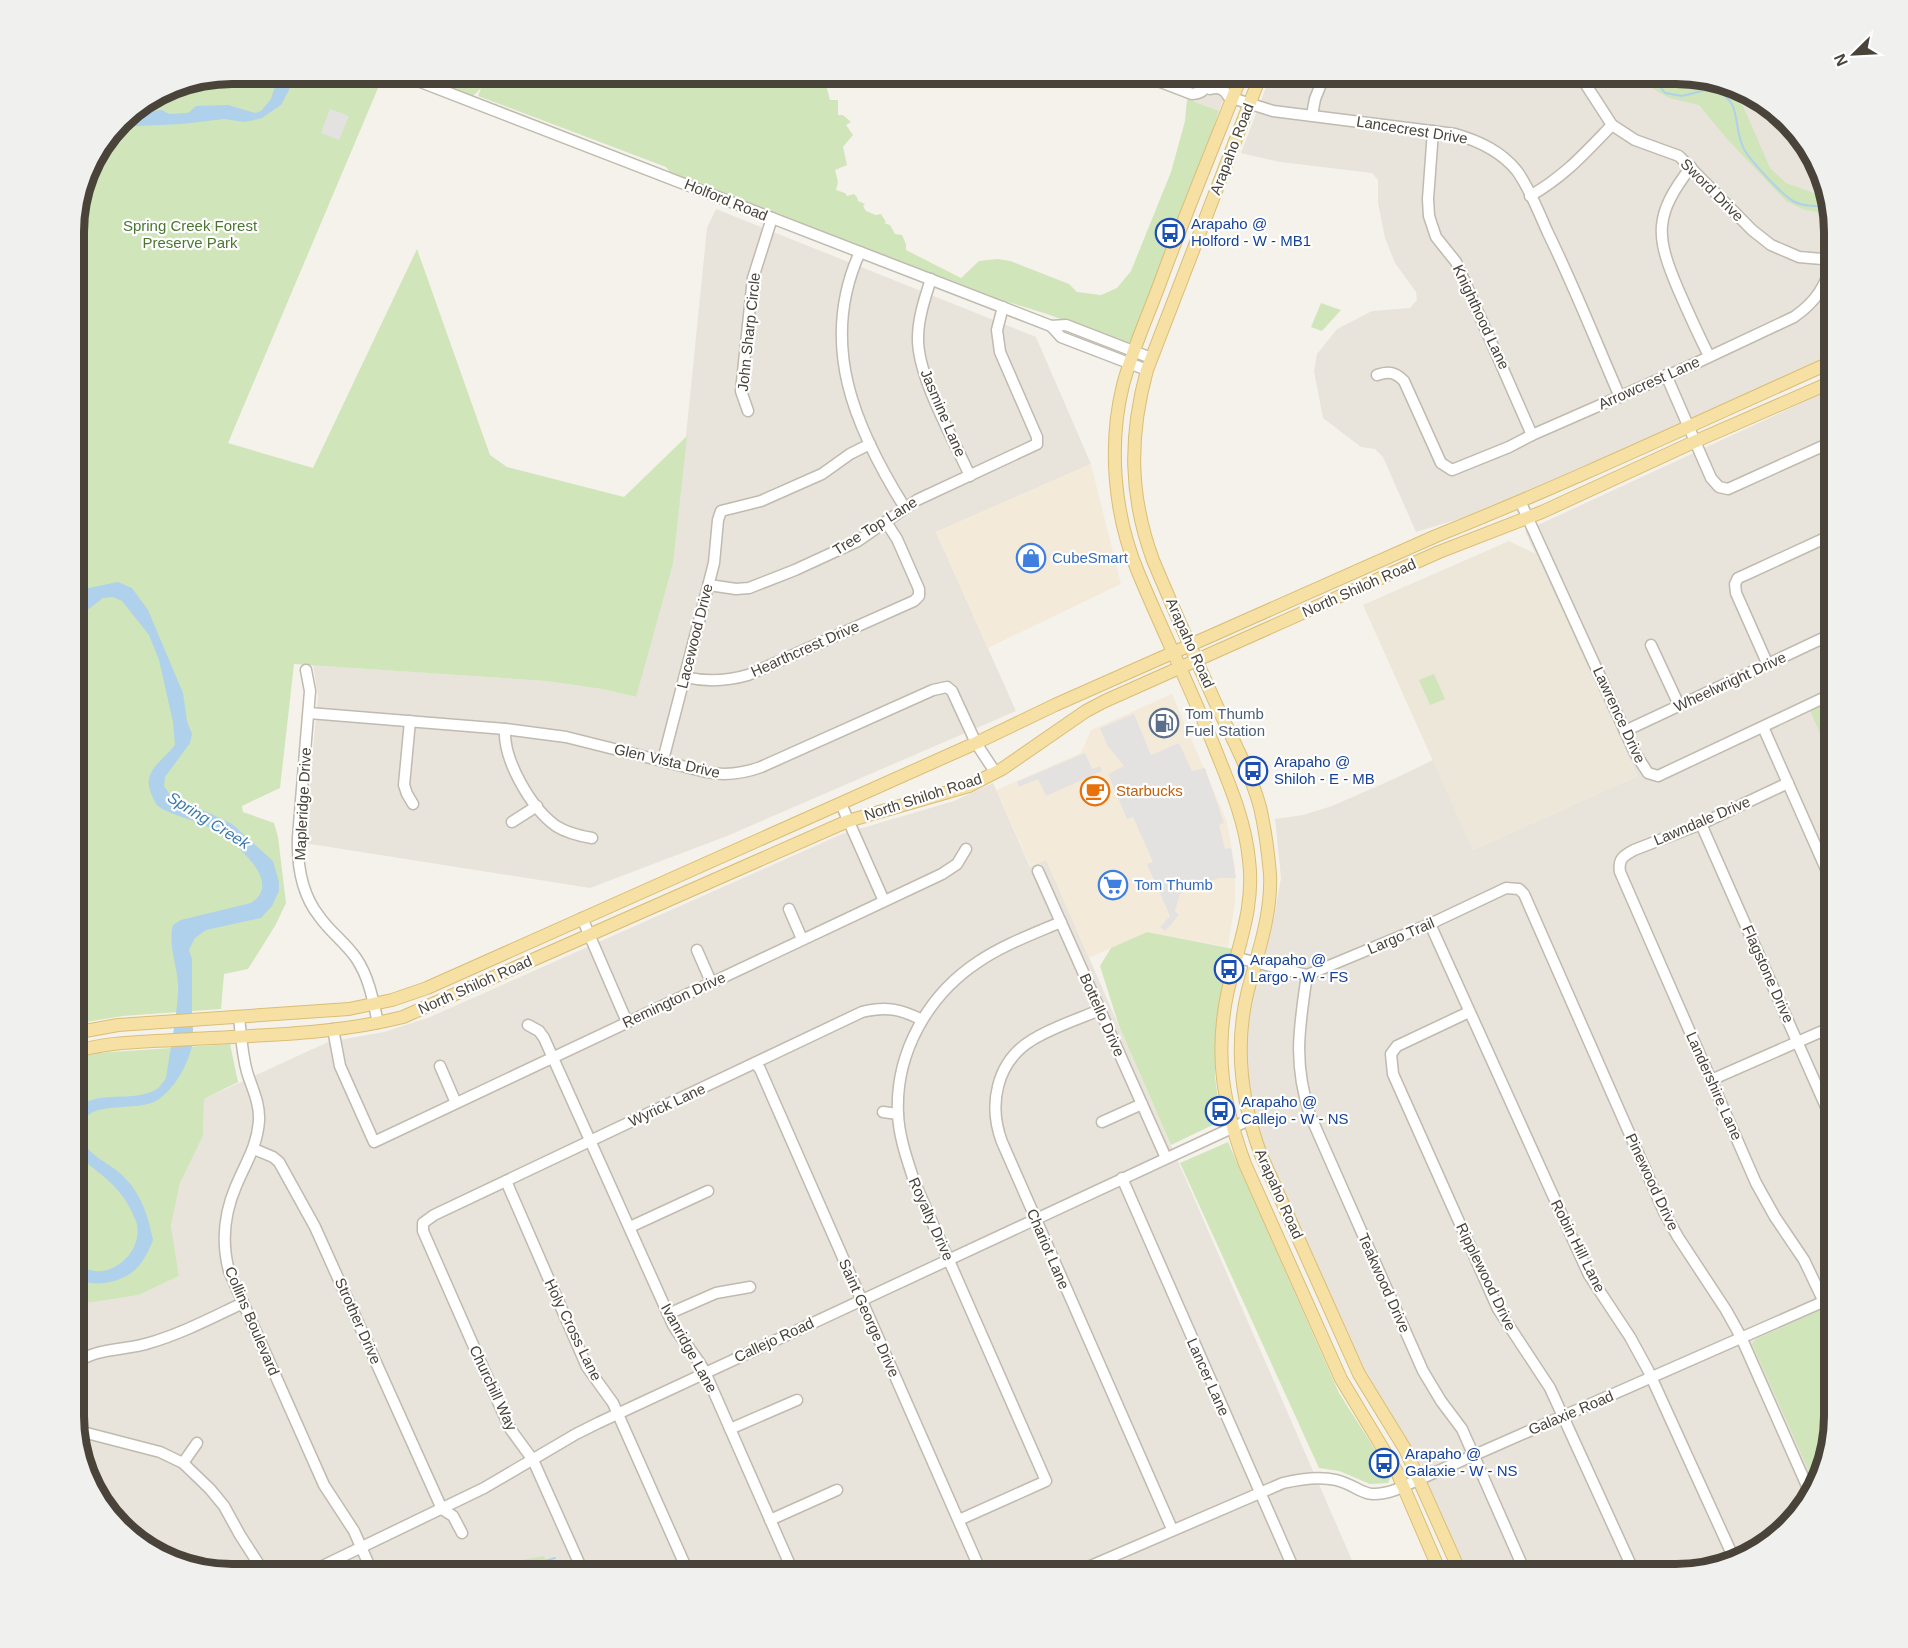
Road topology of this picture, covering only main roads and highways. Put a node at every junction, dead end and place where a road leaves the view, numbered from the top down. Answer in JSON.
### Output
{"nodes":[{"id":1,"x":1238,"y":84,"type":"edge"},
{"id":2,"x":1258,"y":84,"type":"edge"},
{"id":3,"x":1824,"y":366,"type":"edge"},
{"id":4,"x":1824,"y":385,"type":"edge"},
{"id":5,"x":1135,"y":480,"type":"junction"},
{"id":6,"x":1117,"y":481,"type":"junction"},
{"id":7,"x":1363,"y":570,"type":"junction"},
{"id":8,"x":1370,"y":584,"type":"junction"},
{"id":9,"x":1260,"y":615,"type":"junction"},
{"id":10,"x":1267,"y":630,"type":"junction"},
{"id":11,"x":1190,"y":645,"type":"junction"},
{"id":12,"x":1173,"y":652,"type":"junction"},
{"id":13,"x":1197,"y":661,"type":"junction"},
{"id":14,"x":1180,"y":668,"type":"junction"},
{"id":15,"x":1080,"y":694,"type":"junction"},
{"id":16,"x":1070,"y":722,"type":"junction"},
{"id":17,"x":1264,"y":829,"type":"junction"},
{"id":18,"x":1245,"y":832,"type":"junction"},
{"id":19,"x":84,"y":1032,"type":"edge"},
{"id":20,"x":84,"y":1050,"type":"edge"},
{"id":21,"x":1436,"y":1564,"type":"edge"},
{"id":22,"x":1456,"y":1564,"type":"edge"}],
"edges":[{"from":1,"to":6,"type":"main road","name":"Arapaho Road"},
{"from":2,"to":5,"type":"main road","name":"Arapaho Road"},
{"from":3,"to":7,"type":"main road","name":"North Shiloh Road"},
{"from":4,"to":8,"type":"main road","name":"North Shiloh Road"},
{"from":5,"to":6,"type":"main road"},
{"from":5,"to":11,"type":"main road","name":"Arapaho Road"},
{"from":6,"to":12,"type":"main road","name":"Arapaho Road"},
{"from":7,"to":8,"type":"main road"},
{"from":7,"to":9,"type":"main road","name":"North Shiloh Road"},
{"from":8,"to":10,"type":"main road","name":"North Shiloh Road"},
{"from":9,"to":10,"type":"main road"},
{"from":9,"to":11,"type":"main road","name":"North Shiloh Road"},
{"from":10,"to":13,"type":"main road","name":"North Shiloh Road"},
{"from":11,"to":12,"type":"main road","name":"North Shiloh Road"},
{"from":11,"to":13,"type":"main road","name":"Arapaho Road"},
{"from":12,"to":14,"type":"main road","name":"Arapaho Road"},
{"from":12,"to":15,"type":"main road","name":"North Shiloh Road"},
{"from":13,"to":14,"type":"main road","name":"North Shiloh Road"},
{"from":13,"to":17,"type":"main road","name":"Arapaho Road"},
{"from":14,"to":16,"type":"main road","name":"North Shiloh Road"},
{"from":14,"to":18,"type":"main road","name":"Arapaho Road"},
{"from":15,"to":16,"type":"main road"},
{"from":15,"to":19,"type":"main road","name":"North Shiloh Road"},
{"from":16,"to":20,"type":"main road","name":"North Shiloh Road"},
{"from":17,"to":18,"type":"main road"},
{"from":17,"to":22,"type":"main road","name":"Arapaho Road"},
{"from":18,"to":21,"type":"main road","name":"Arapaho Road"}]}
